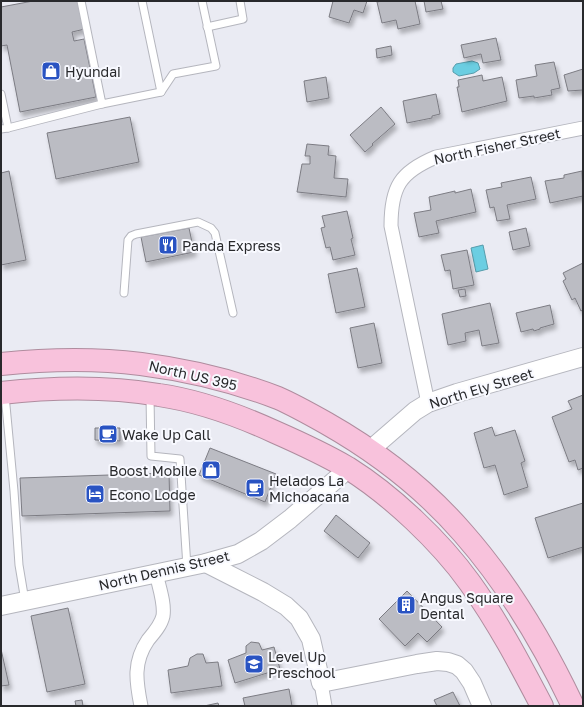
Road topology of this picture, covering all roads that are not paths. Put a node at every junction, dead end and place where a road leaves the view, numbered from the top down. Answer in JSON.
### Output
{"nodes":[{"id":1,"x":81,"y":1,"type":"edge"},
{"id":2,"x":142,"y":1,"type":"edge"},
{"id":3,"x":202,"y":1,"type":"edge"},
{"id":4,"x":240,"y":1,"type":"edge"},
{"id":5,"x":207,"y":27,"type":"junction"},
{"id":6,"x":160,"y":92,"type":"junction"},
{"id":7,"x":1,"y":94,"type":"edge"},
{"id":8,"x":102,"y":104,"type":"junction"},
{"id":9,"x":4,"y":128,"type":"edge"},
{"id":10,"x":583,"y":128,"type":"edge"},
{"id":11,"x":124,"y":293,"type":"dead end"},
{"id":12,"x":232,"y":313,"type":"dead end"},
{"id":13,"x":583,"y":357,"type":"edge"},
{"id":14,"x":1,"y":364,"type":"edge"},
{"id":15,"x":3,"y":393,"type":"edge"},
{"id":16,"x":150,"y":394,"type":"junction"},
{"id":17,"x":428,"y":403,"type":"junction"},
{"id":18,"x":370,"y":450,"type":"junction"},
{"id":19,"x":348,"y":469,"type":"junction"},
{"id":20,"x":206,"y":563,"type":"junction"},
{"id":21,"x":187,"y":567,"type":"junction"},
{"id":22,"x":156,"y":573,"type":"junction"},
{"id":23,"x":25,"y":601,"type":"junction"},
{"id":24,"x":1,"y":606,"type":"edge"},
{"id":25,"x":321,"y":683,"type":"junction"},
{"id":26,"x":141,"y":706,"type":"edge"},
{"id":27,"x":325,"y":706,"type":"edge"},
{"id":28,"x":482,"y":706,"type":"edge"},
{"id":29,"x":542,"y":706,"type":"edge"},
{"id":30,"x":573,"y":706,"type":"edge"}],
"edges":[{"from":1,"to":8,"type":"lane"},
{"from":2,"to":6,"type":"lane"},
{"from":3,"to":5,"type":"lane"},
{"from":4,"to":5,"type":"lane"},
{"from":5,"to":6,"type":"lane"},
{"from":6,"to":8,"type":"lane"},
{"from":7,"to":9,"type":"lane"},
{"from":8,"to":9,"type":"lane"},
{"from":10,"to":17,"type":"street","name":"North Fisher Street"},
{"from":11,"to":12,"type":"lane"},
{"from":13,"to":17,"type":"street","name":"North Ely Street"},
{"from":14,"to":18,"type":"highway","name":"North US 395"},
{"from":15,"to":16,"type":"highway","name":"North US 395"},
{"from":15,"to":23,"type":"lane"},
{"from":16,"to":19,"type":"highway","name":"North US 395"},
{"from":16,"to":21,"type":"lane"},
{"from":17,"to":18,"type":"street","name":"North Ely Street"},
{"from":18,"to":30,"type":"highway","name":"North US 395"},
{"from":19,"to":20,"type":"street","name":"North Dennis Street"},
{"from":19,"to":29,"type":"highway","name":"North US 395"},
{"from":20,"to":21,"type":"street","name":"North Dennis Street"},
{"from":20,"to":25,"type":"street"},
{"from":21,"to":22,"type":"street","name":"North Dennis Street"},
{"from":22,"to":23,"type":"street","name":"North Dennis Street"},
{"from":22,"to":26,"type":"street"},
{"from":23,"to":24,"type":"street","name":"North Dennis Street"},
{"from":25,"to":27,"type":"street"},
{"from":25,"to":28,"type":"street"}]}
